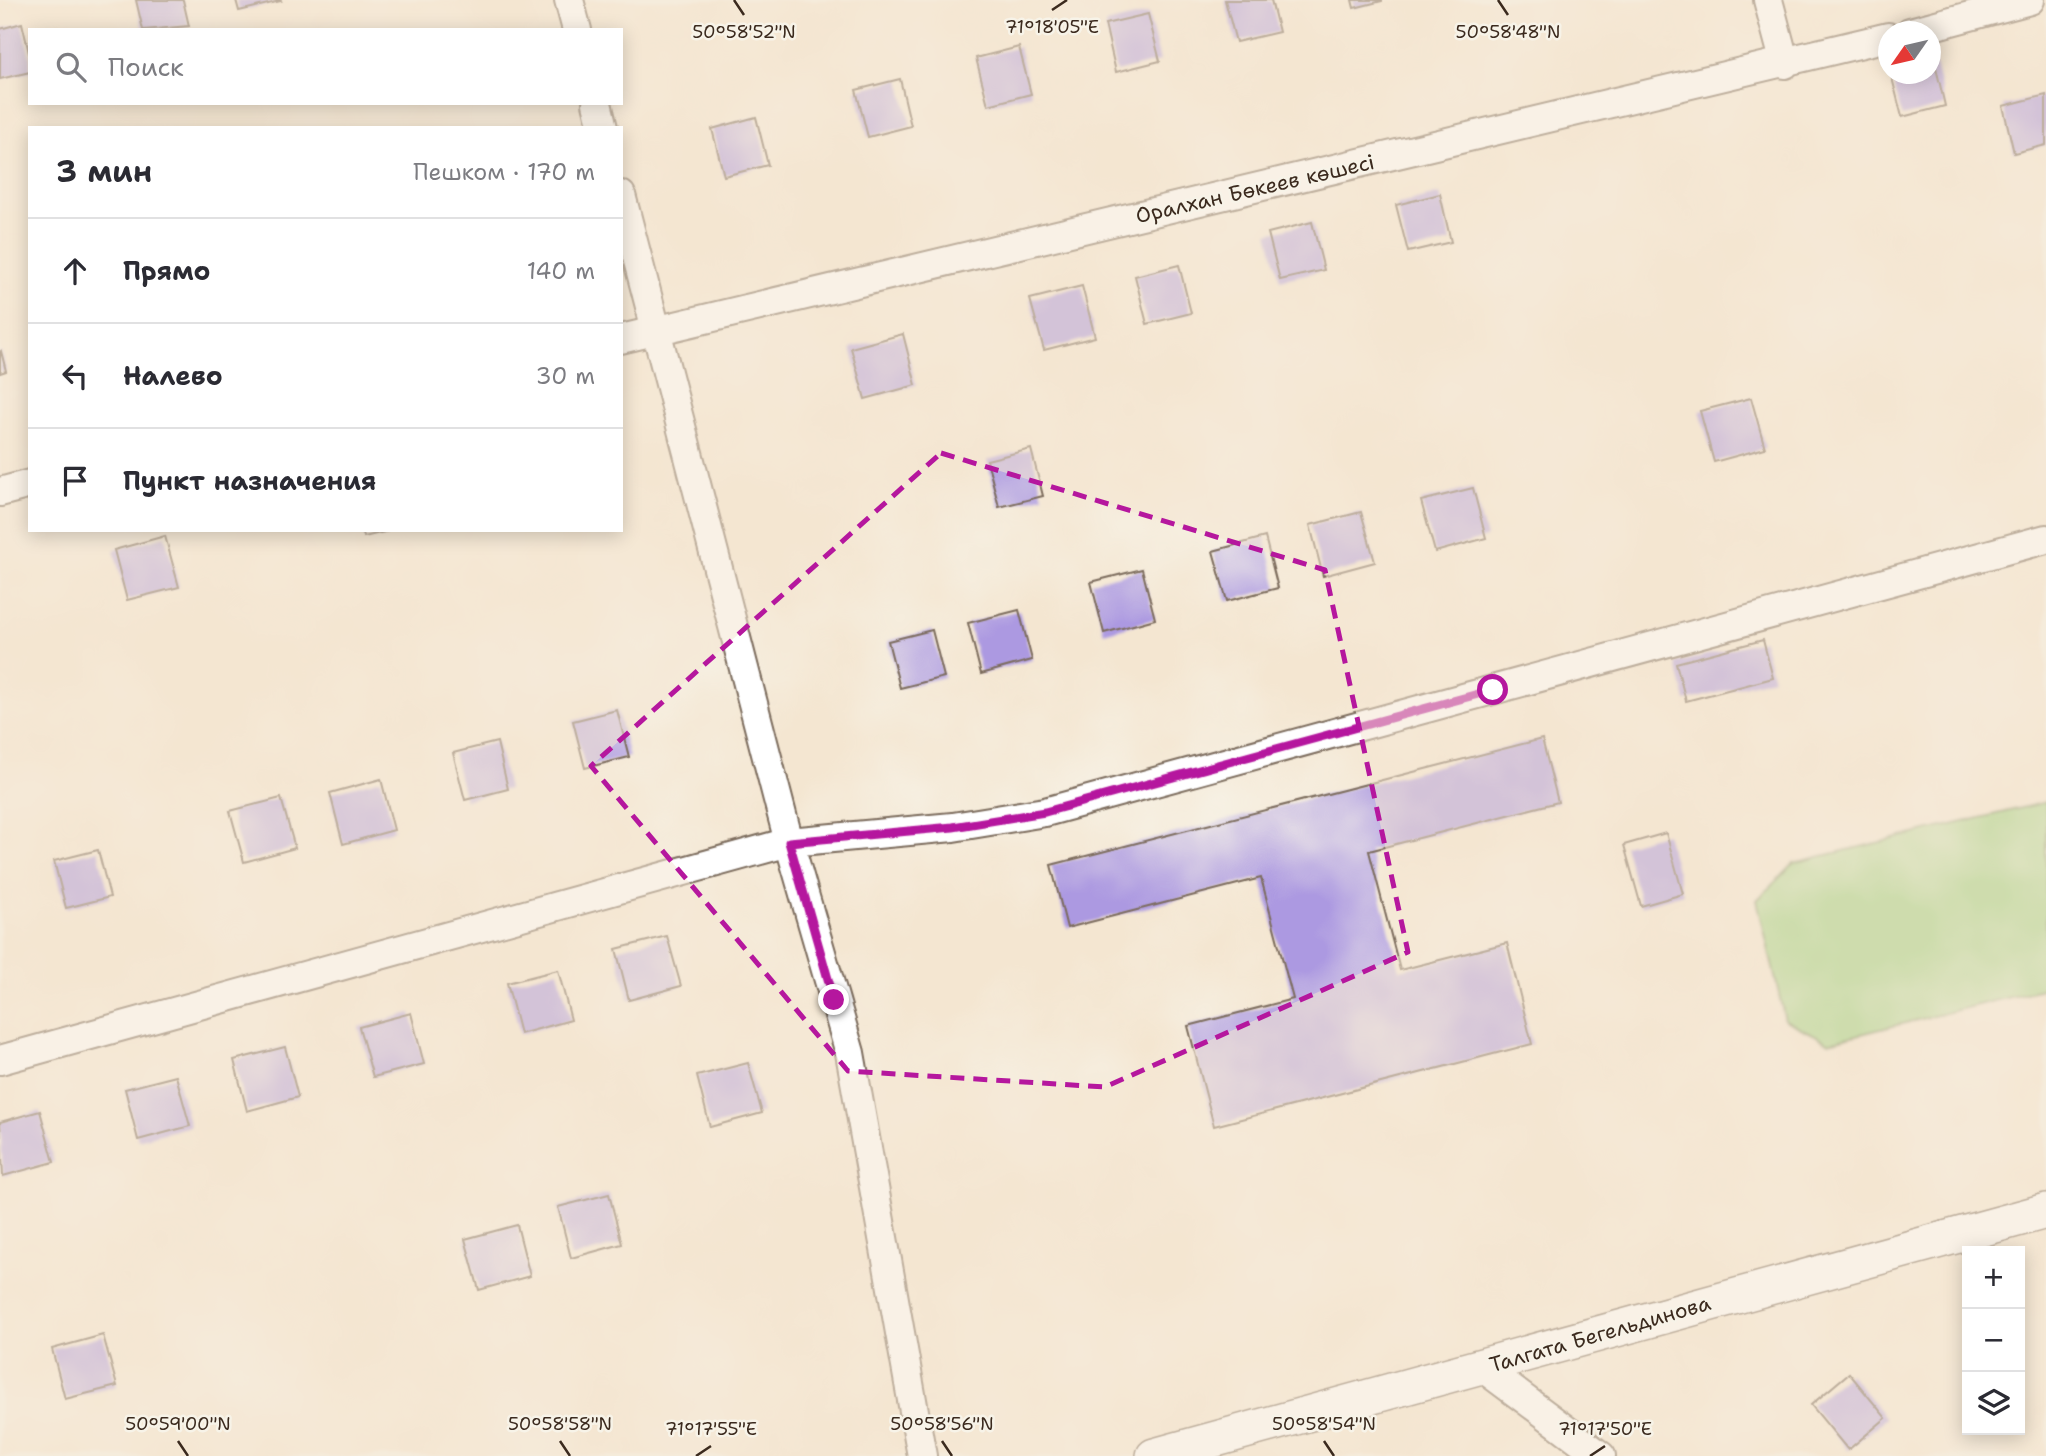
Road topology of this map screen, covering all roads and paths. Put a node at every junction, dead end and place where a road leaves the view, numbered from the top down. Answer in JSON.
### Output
{"nodes":[{"id":1,"x":569,"y":0,"type":"edge"},
{"id":2,"x":1768,"y":0,"type":"edge"},
{"id":3,"x":2030,"y":0,"type":"edge"},
{"id":4,"x":1941,"y":24,"type":"edge"},
{"id":5,"x":576,"y":28,"type":"edge"},
{"id":6,"x":1878,"y":40,"type":"edge"},
{"id":7,"x":1785,"y":64,"type":"junction"},
{"id":8,"x":597,"y":105,"type":"edge"},
{"id":9,"x":603,"y":126,"type":"edge"},
{"id":10,"x":623,"y":203,"type":"edge"},
{"id":11,"x":657,"y":331,"type":"junction"},
{"id":12,"x":623,"y":339,"type":"edge"},
{"id":13,"x":28,"y":485,"type":"edge"},
{"id":14,"x":0,"y":492,"type":"edge"},
{"id":15,"x":2046,"y":539,"type":"edge"},
{"id":16,"x":789,"y":842,"type":"junction"},
{"id":17,"x":0,"y":1060,"type":"edge"},
{"id":18,"x":2046,"y":1211,"type":"edge"},
{"id":19,"x":1483,"y":1367,"type":"junction"},
{"id":20,"x":922,"y":1456,"type":"edge"},
{"id":21,"x":1154,"y":1456,"type":"edge"},
{"id":22,"x":1601,"y":1456,"type":"edge"}],
"edges":[{"from":1,"to":5,"type":"street"},
{"from":2,"to":7,"type":"street"},
{"from":3,"to":4,"type":"street"},
{"from":6,"to":7,"type":"street","name":"Оралхан Бөкеев көшесі"},
{"from":7,"to":11,"type":"street","name":"Оралхан Бөкеев көшесі"},
{"from":8,"to":9,"type":"street"},
{"from":10,"to":11,"type":"street"},
{"from":11,"to":12,"type":"street","name":"Оралхан Бөкеев көшесі"},
{"from":11,"to":16,"type":"street"},
{"from":13,"to":14,"type":"street"},
{"from":15,"to":16,"type":"street"},
{"from":16,"to":17,"type":"street"},
{"from":16,"to":20,"type":"street"},
{"from":18,"to":19,"type":"street","name":"Талгата Бегельдинова"},
{"from":19,"to":21,"type":"street","name":"Талгата Бегельдинова"},
{"from":19,"to":22,"type":"street"}]}
